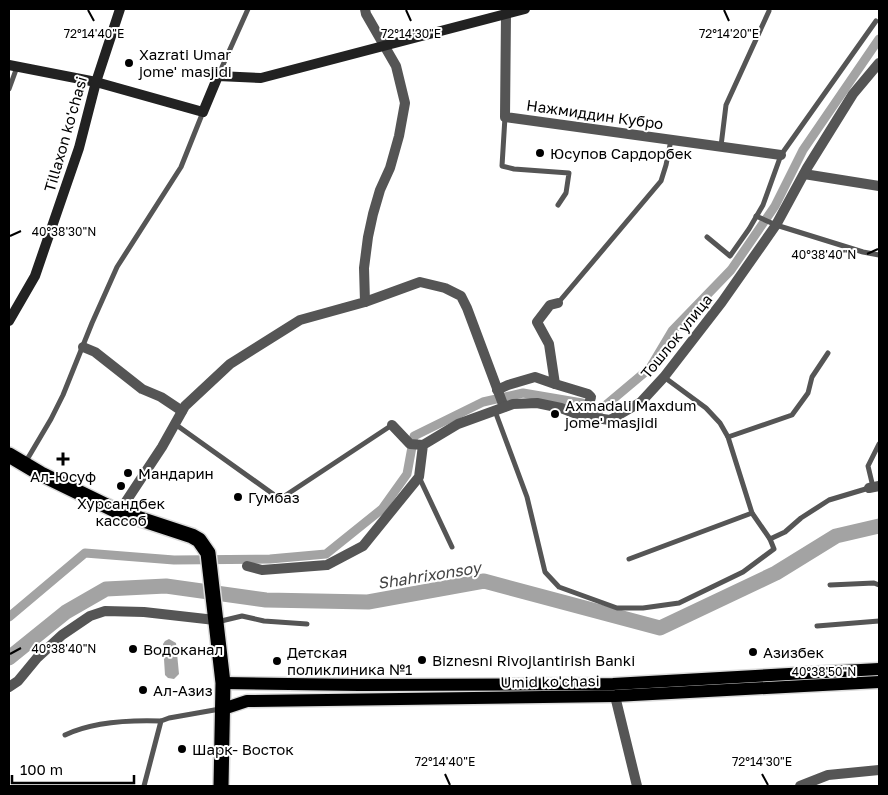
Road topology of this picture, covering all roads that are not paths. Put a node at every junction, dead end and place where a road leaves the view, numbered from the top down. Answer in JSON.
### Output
{"nodes":[{"id":1,"x":120,"y":9,"type":"edge"},
{"id":2,"x":248,"y":9,"type":"edge"},
{"id":3,"x":365,"y":9,"type":"edge"},
{"id":4,"x":516,"y":11,"type":"edge"},
{"id":5,"x":769,"y":11,"type":"dead end"},
{"id":6,"x":876,"y":21,"type":"dead end"},
{"id":7,"x":384,"y":45,"type":"junction"},
{"id":8,"x":879,"y":63,"type":"edge"},
{"id":9,"x":13,"y":66,"type":"edge"},
{"id":10,"x":218,"y":76,"type":"junction"},
{"id":11,"x":96,"y":82,"type":"junction"},
{"id":12,"x":9,"y":89,"type":"edge"},
{"id":13,"x":203,"y":112,"type":"junction"},
{"id":14,"x":505,"y":117,"type":"junction"},
{"id":15,"x":671,"y":140,"type":"junction"},
{"id":16,"x":720,"y":147,"type":"junction"},
{"id":17,"x":781,"y":155,"type":"junction"},
{"id":18,"x":804,"y":174,"type":"junction"},
{"id":19,"x":879,"y":186,"type":"edge"},
{"id":20,"x":558,"y":205,"type":"dead end"},
{"id":21,"x":757,"y":216,"type":"junction"},
{"id":22,"x":776,"y":225,"type":"junction"},
{"id":23,"x":707,"y":238,"type":"dead end"},
{"id":24,"x":879,"y":254,"type":"edge"},
{"id":25,"x":365,"y":302,"type":"junction"},
{"id":26,"x":558,"y":303,"type":"joint"},
{"id":27,"x":9,"y":321,"type":"edge"},
{"id":28,"x":83,"y":347,"type":"junction"},
{"id":29,"x":828,"y":353,"type":"dead end"},
{"id":30,"x":664,"y":377,"type":"junction"},
{"id":31,"x":555,"y":384,"type":"junction"},
{"id":32,"x":497,"y":391,"type":"junction"},
{"id":33,"x":588,"y":407,"type":"junction"},
{"id":34,"x":500,"y":408,"type":"junction"},
{"id":35,"x":182,"y":411,"type":"junction"},
{"id":36,"x":175,"y":424,"type":"junction"},
{"id":37,"x":392,"y":425,"type":"joint"},
{"id":38,"x":728,"y":437,"type":"junction"},
{"id":39,"x":879,"y":444,"type":"edge"},
{"id":40,"x":416,"y":445,"type":"junction"},
{"id":41,"x":9,"y":455,"type":"edge"},
{"id":42,"x":24,"y":464,"type":"junction"},
{"id":43,"x":420,"y":477,"type":"junction"},
{"id":44,"x":874,"y":487,"type":"edge"},
{"id":45,"x":119,"y":512,"type":"junction"},
{"id":46,"x":752,"y":513,"type":"junction"},
{"id":47,"x":770,"y":538,"type":"junction"},
{"id":48,"x":452,"y":547,"type":"dead end"},
{"id":49,"x":629,"y":559,"type":"dead end"},
{"id":50,"x":247,"y":566,"type":"dead end"},
{"id":51,"x":830,"y":585,"type":"dead end"},
{"id":52,"x":879,"y":585,"type":"edge"},
{"id":53,"x":215,"y":621,"type":"junction"},
{"id":54,"x":879,"y":621,"type":"edge"},
{"id":55,"x":307,"y":624,"type":"dead end"},
{"id":56,"x":817,"y":626,"type":"dead end"},
{"id":57,"x":879,"y":669,"type":"edge"},
{"id":58,"x":879,"y":682,"type":"edge"},
{"id":59,"x":223,"y":684,"type":"junction"},
{"id":60,"x":9,"y":687,"type":"edge"},
{"id":61,"x":615,"y":696,"type":"junction"},
{"id":62,"x":223,"y":709,"type":"junction"},
{"id":63,"x":161,"y":722,"type":"junction"},
{"id":64,"x":65,"y":735,"type":"dead end"},
{"id":65,"x":879,"y":770,"type":"edge"},
{"id":66,"x":144,"y":786,"type":"edge"},
{"id":67,"x":221,"y":786,"type":"edge"},
{"id":68,"x":637,"y":786,"type":"edge"},
{"id":69,"x":800,"y":786,"type":"edge"}],
"edges":[{"from":1,"to":11,"type":"street","name":"Tillaxon ko'chasi"},
{"from":2,"to":10,"type":"lane"},
{"from":3,"to":7,"type":"street"},
{"from":4,"to":7,"type":"street"},
{"from":4,"to":14,"type":"street","name":"Нажмиддин Кубро"},
{"from":5,"to":16,"type":"lane"},
{"from":6,"to":17,"type":"lane"},
{"from":7,"to":10,"type":"street"},
{"from":7,"to":25,"type":"street"},
{"from":8,"to":18,"type":"street","name":"Тошлок улица"},
{"from":9,"to":11,"type":"street"},
{"from":9,"to":12,"type":"lane"},
{"from":10,"to":13,"type":"street"},
{"from":11,"to":13,"type":"street"},
{"from":11,"to":27,"type":"street","name":"Tillaxon ko'chasi"},
{"from":13,"to":28,"type":"lane"},
{"from":14,"to":15,"type":"street","name":"Нажмиддин Кубро"},
{"from":14,"to":20,"type":"lane"},
{"from":15,"to":16,"type":"street","name":"Нажмиддин Кубро"},
{"from":15,"to":26,"type":"lane"},
{"from":16,"to":17,"type":"street","name":"Нажмиддин Кубро"},
{"from":17,"to":21,"type":"lane"},
{"from":18,"to":19,"type":"street"},
{"from":18,"to":22,"type":"street","name":"Тошлок улица"},
{"from":21,"to":22,"type":"lane"},
{"from":21,"to":23,"type":"lane"},
{"from":22,"to":24,"type":"lane"},
{"from":22,"to":30,"type":"street","name":"Тошлок улица"},
{"from":25,"to":32,"type":"street"},
{"from":25,"to":35,"type":"street"},
{"from":26,"to":31,"type":"street"},
{"from":28,"to":35,"type":"street"},
{"from":28,"to":42,"type":"lane"},
{"from":29,"to":38,"type":"lane"},
{"from":30,"to":33,"type":"street","name":"Тошлок улица"},
{"from":30,"to":38,"type":"lane"},
{"from":31,"to":32,"type":"street"},
{"from":31,"to":33,"type":"street"},
{"from":32,"to":34,"type":"street"},
{"from":33,"to":34,"type":"street","name":"Тошлок улица"},
{"from":34,"to":40,"type":"street","name":"Тошлок улица"},
{"from":34,"to":47,"type":"lane"},
{"from":35,"to":36,"type":"street"},
{"from":36,"to":37,"type":"lane"},
{"from":36,"to":45,"type":"street"},
{"from":37,"to":40,"type":"street"},
{"from":38,"to":46,"type":"lane"},
{"from":39,"to":44,"type":"lane"},
{"from":40,"to":43,"type":"street"},
{"from":41,"to":42,"type":"highway"},
{"from":42,"to":45,"type":"highway"},
{"from":43,"to":48,"type":"lane"},
{"from":43,"to":50,"type":"street"},
{"from":44,"to":47,"type":"lane"},
{"from":45,"to":53,"type":"highway"},
{"from":46,"to":47,"type":"lane"},
{"from":46,"to":49,"type":"lane"},
{"from":51,"to":52,"type":"lane"},
{"from":53,"to":55,"type":"lane"},
{"from":53,"to":59,"type":"highway"},
{"from":53,"to":60,"type":"street"},
{"from":54,"to":56,"type":"lane"},
{"from":57,"to":59,"type":"main road","name":"Umid ko'chasi"},
{"from":58,"to":61,"type":"main road","name":"Umid ko'chasi"},
{"from":59,"to":62,"type":"highway"},
{"from":61,"to":62,"type":"main road","name":"Umid ko'chasi"},
{"from":61,"to":68,"type":"street"},
{"from":62,"to":63,"type":"lane"},
{"from":62,"to":67,"type":"highway"},
{"from":63,"to":64,"type":"lane"},
{"from":63,"to":66,"type":"lane"},
{"from":65,"to":69,"type":"street"}]}
